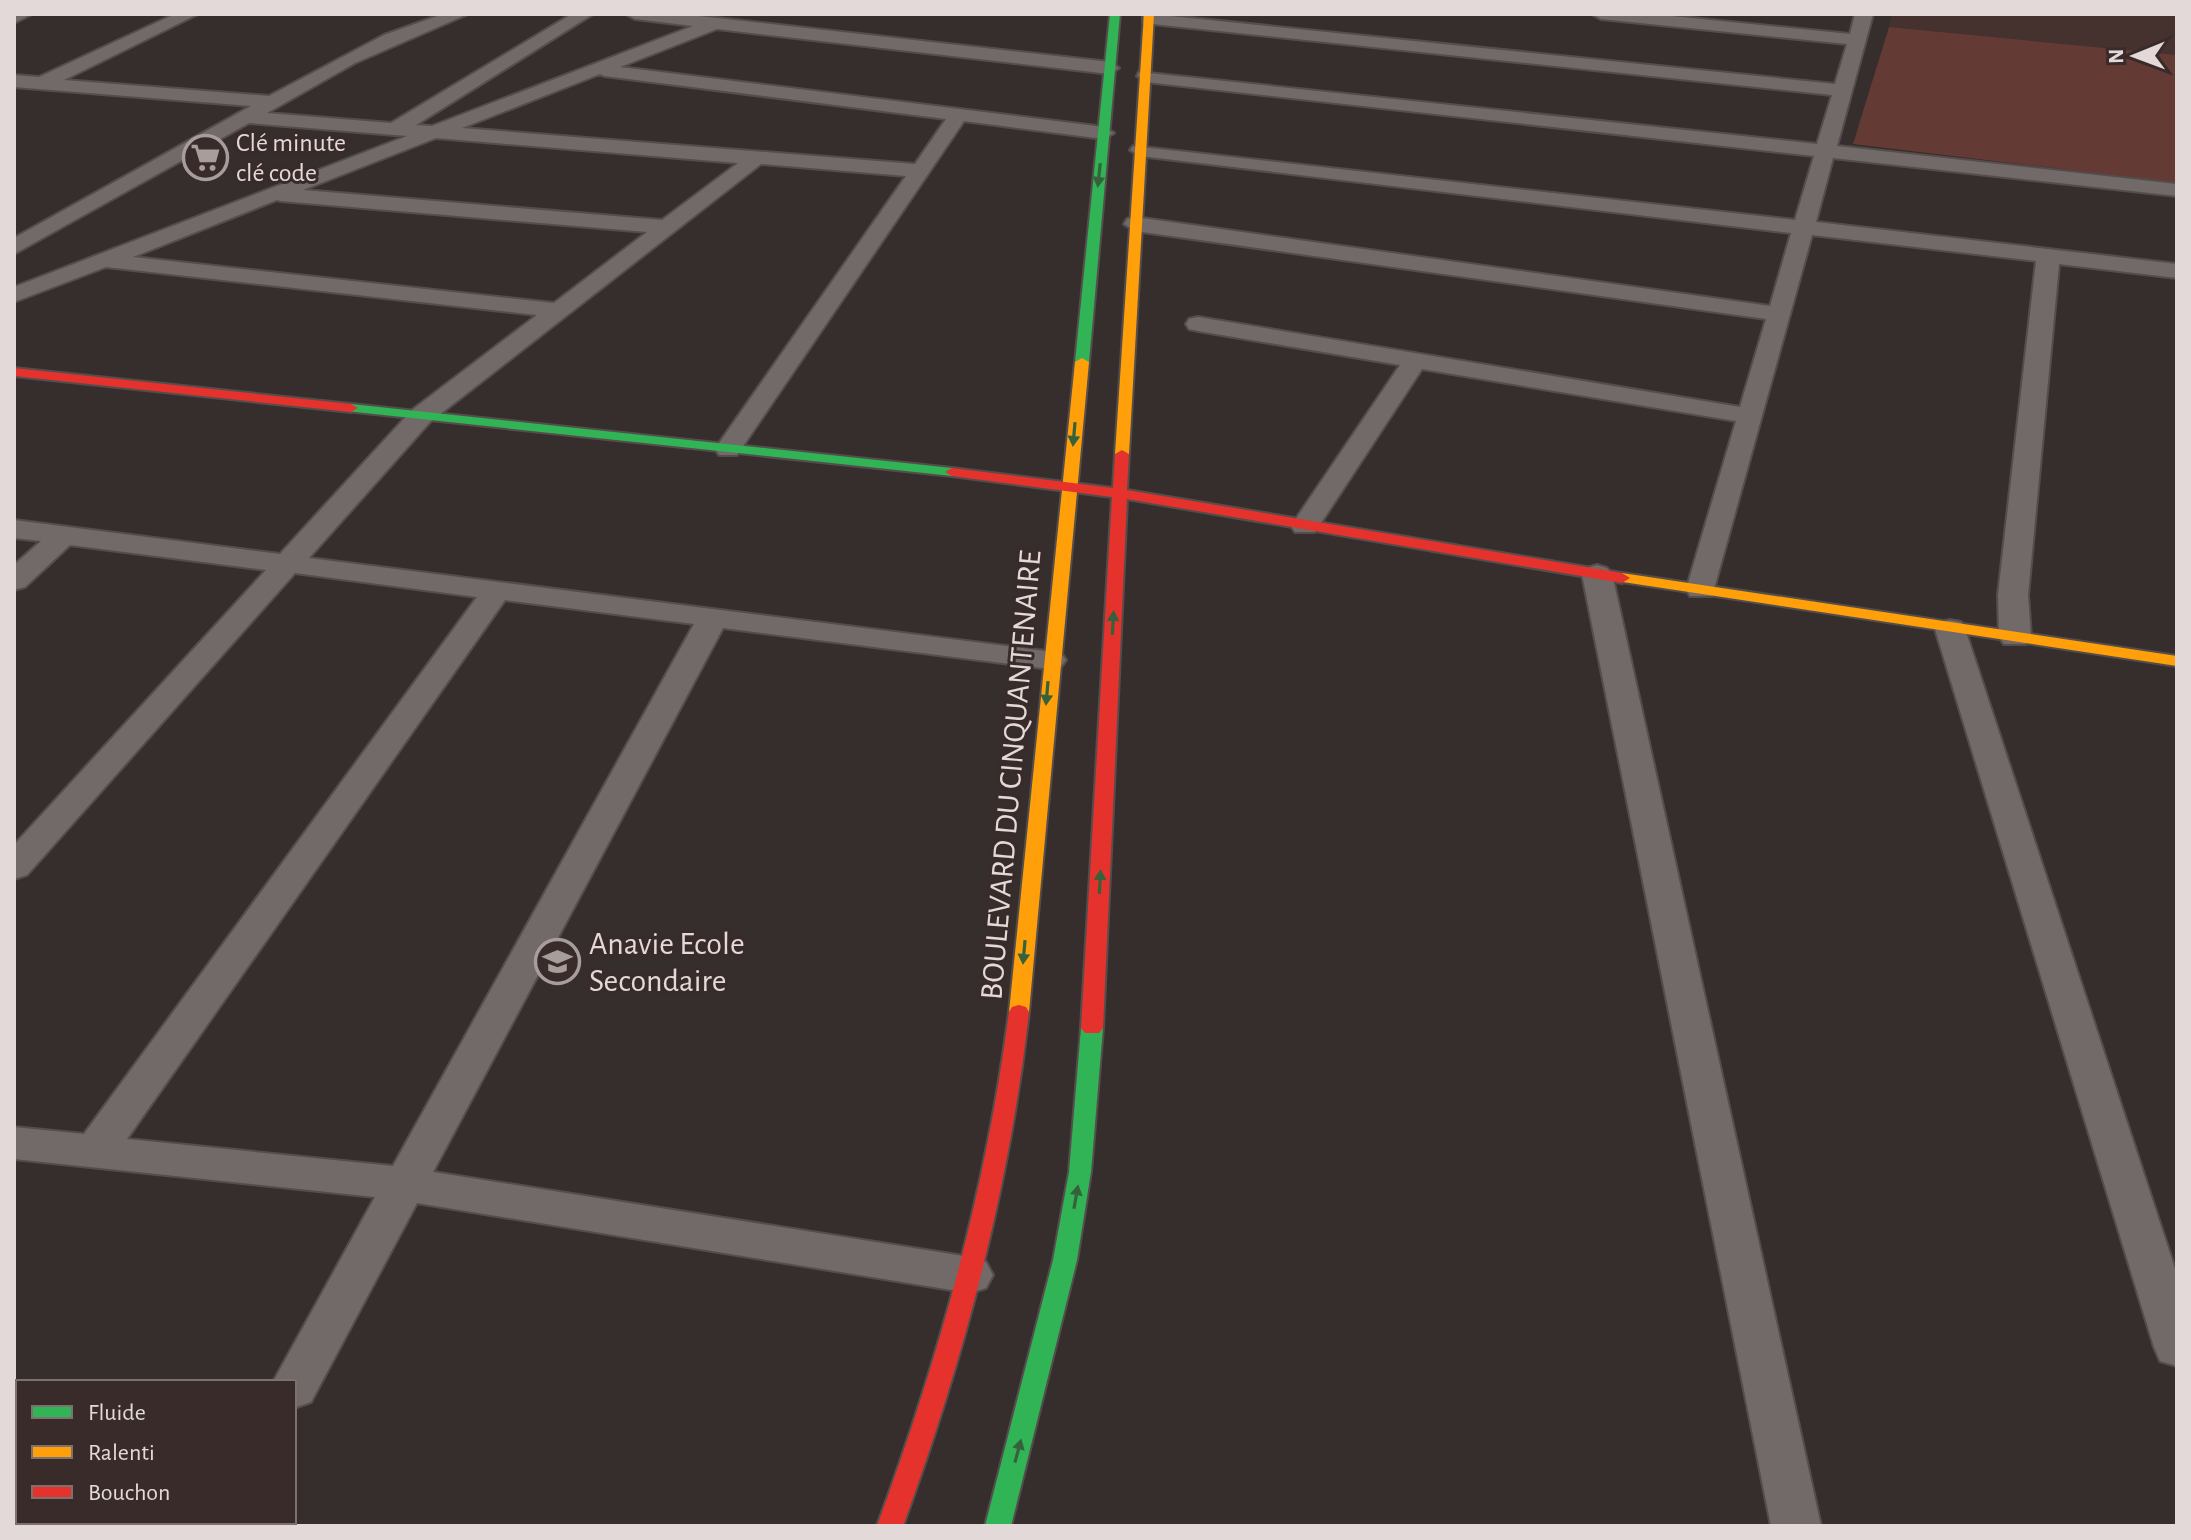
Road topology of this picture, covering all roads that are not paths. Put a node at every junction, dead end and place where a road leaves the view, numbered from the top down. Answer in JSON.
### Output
{"nodes":[{"id":1,"x":23,"y":14,"type":"edge"},
{"id":2,"x":189,"y":14,"type":"edge"},
{"id":3,"x":459,"y":14,"type":"edge"},
{"id":4,"x":584,"y":14,"type":"edge"},
{"id":5,"x":635,"y":14,"type":"edge"},
{"id":6,"x":1114,"y":14,"type":"edge"},
{"id":7,"x":1601,"y":14,"type":"edge"},
{"id":8,"x":1864,"y":14,"type":"edge"},
{"id":9,"x":1333,"y":15,"type":"edge"},
{"id":10,"x":1149,"y":16,"type":"edge"},
{"id":11,"x":14,"y":18,"type":"edge"},
{"id":12,"x":716,"y":23,"type":"junction"},
{"id":13,"x":1334,"y":36,"type":"junction"},
{"id":14,"x":1857,"y":40,"type":"junction"},
{"id":15,"x":1110,"y":68,"type":"junction"},
{"id":16,"x":598,"y":69,"type":"junction"},
{"id":17,"x":1146,"y":76,"type":"junction"},
{"id":18,"x":14,"y":81,"type":"edge"},
{"id":19,"x":42,"y":83,"type":"junction"},
{"id":20,"x":1842,"y":90,"type":"junction"},
{"id":21,"x":14,"y":94,"type":"edge"},
{"id":22,"x":269,"y":102,"type":"junction"},
{"id":23,"x":959,"y":115,"type":"junction"},
{"id":24,"x":245,"y":117,"type":"junction"},
{"id":25,"x":395,"y":129,"type":"junction"},
{"id":26,"x":437,"y":132,"type":"junction"},
{"id":27,"x":1104,"y":133,"type":"junction"},
{"id":28,"x":1140,"y":150,"type":"junction"},
{"id":29,"x":1825,"y":151,"type":"junction"},
{"id":30,"x":757,"y":158,"type":"junction"},
{"id":31,"x":920,"y":171,"type":"junction"},
{"id":32,"x":2177,"y":190,"type":"edge"},
{"id":33,"x":273,"y":195,"type":"junction"},
{"id":34,"x":1135,"y":224,"type":"junction"},
{"id":35,"x":667,"y":227,"type":"junction"},
{"id":36,"x":1803,"y":228,"type":"junction"},
{"id":37,"x":14,"y":247,"type":"edge"},
{"id":38,"x":2048,"y":257,"type":"junction"},
{"id":39,"x":104,"y":260,"type":"junction"},
{"id":40,"x":2177,"y":271,"type":"edge"},
{"id":41,"x":14,"y":295,"type":"edge"},
{"id":42,"x":557,"y":310,"type":"junction"},
{"id":43,"x":1779,"y":314,"type":"junction"},
{"id":44,"x":1198,"y":324,"type":"dead end"},
{"id":45,"x":1415,"y":361,"type":"junction"},
{"id":46,"x":14,"y":372,"type":"edge"},
{"id":47,"x":421,"y":416,"type":"junction"},
{"id":48,"x":1750,"y":416,"type":"junction"},
{"id":49,"x":728,"y":449,"type":"junction"},
{"id":50,"x":1069,"y":485,"type":"junction"},
{"id":51,"x":1120,"y":493,"type":"junction"},
{"id":52,"x":1305,"y":526,"type":"junction"},
{"id":53,"x":14,"y":529,"type":"edge"},
{"id":54,"x":64,"y":535,"type":"junction"},
{"id":55,"x":288,"y":563,"type":"junction"},
{"id":56,"x":1597,"y":574,"type":"junction"},
{"id":57,"x":14,"y":581,"type":"edge"},
{"id":58,"x":497,"y":590,"type":"junction"},
{"id":59,"x":1701,"y":590,"type":"junction"},
{"id":60,"x":713,"y":618,"type":"junction"},
{"id":61,"x":1950,"y":629,"type":"junction"},
{"id":62,"x":2015,"y":637,"type":"junction"},
{"id":63,"x":1050,"y":660,"type":"junction"},
{"id":64,"x":2177,"y":661,"type":"edge"},
{"id":65,"x":14,"y":867,"type":"edge"},
{"id":66,"x":14,"y":1143,"type":"edge"},
{"id":67,"x":95,"y":1151,"type":"junction"},
{"id":68,"x":405,"y":1184,"type":"junction"},
{"id":69,"x":970,"y":1275,"type":"junction"},
{"id":70,"x":2177,"y":1347,"type":"edge"},
{"id":71,"x":296,"y":1384,"type":"edge"},
{"id":72,"x":890,"y":1526,"type":"edge"},
{"id":73,"x":998,"y":1526,"type":"edge"},
{"id":74,"x":1796,"y":1526,"type":"edge"}],
"edges":[{"from":1,"to":11,"type":"street"},
{"from":2,"to":19,"type":"street"},
{"from":3,"to":22,"type":"street"},
{"from":4,"to":25,"type":"street"},
{"from":5,"to":12,"type":"street"},
{"from":6,"to":15,"type":"main road","name":"BOULEVARD DU CINQUANTENAIRE"},
{"from":7,"to":14,"type":"street"},
{"from":8,"to":14,"type":"street"},
{"from":9,"to":13,"type":"street"},
{"from":10,"to":13,"type":"street"},
{"from":10,"to":17,"type":"main road"},
{"from":12,"to":15,"type":"street"},
{"from":12,"to":16,"type":"street"},
{"from":13,"to":20,"type":"street"},
{"from":14,"to":20,"type":"street"},
{"from":15,"to":27,"type":"main road","name":"BOULEVARD DU CINQUANTENAIRE"},
{"from":16,"to":23,"type":"street"},
{"from":16,"to":26,"type":"street"},
{"from":17,"to":28,"type":"main road"},
{"from":17,"to":29,"type":"street"},
{"from":18,"to":19,"type":"street"},
{"from":19,"to":21,"type":"street"},
{"from":19,"to":22,"type":"street"},
{"from":20,"to":29,"type":"street"},
{"from":22,"to":24,"type":"street"},
{"from":23,"to":27,"type":"street"},
{"from":23,"to":31,"type":"street"},
{"from":24,"to":25,"type":"street"},
{"from":24,"to":37,"type":"street"},
{"from":25,"to":26,"type":"street"},
{"from":26,"to":30,"type":"street"},
{"from":26,"to":33,"type":"street"},
{"from":27,"to":50,"type":"main road","name":"BOULEVARD DU CINQUANTENAIRE","one_way":true},
{"from":28,"to":34,"type":"main road"},
{"from":28,"to":36,"type":"street"},
{"from":29,"to":32,"type":"street"},
{"from":29,"to":36,"type":"street"},
{"from":30,"to":31,"type":"street"},
{"from":30,"to":35,"type":"street"},
{"from":31,"to":49,"type":"street"},
{"from":33,"to":35,"type":"street"},
{"from":33,"to":39,"type":"street"},
{"from":34,"to":43,"type":"street"},
{"from":34,"to":51,"type":"main road"},
{"from":35,"to":42,"type":"street"},
{"from":36,"to":38,"type":"street"},
{"from":36,"to":43,"type":"street"},
{"from":38,"to":40,"type":"street"},
{"from":38,"to":62,"type":"street"},
{"from":39,"to":41,"type":"street"},
{"from":39,"to":42,"type":"street"},
{"from":42,"to":47,"type":"street"},
{"from":43,"to":48,"type":"street"},
{"from":44,"to":45,"type":"street"},
{"from":45,"to":48,"type":"street"},
{"from":45,"to":52,"type":"street"},
{"from":46,"to":47,"type":"main road"},
{"from":47,"to":49,"type":"main road"},
{"from":47,"to":55,"type":"street"},
{"from":48,"to":59,"type":"street"},
{"from":49,"to":50,"type":"main road"},
{"from":50,"to":51,"type":"main road"},
{"from":50,"to":63,"type":"main road","name":"BOULEVARD DU CINQUANTENAIRE"},
{"from":51,"to":52,"type":"main road"},
{"from":73,"to":51,"type":"main road","one_way":true},
{"from":52,"to":56,"type":"main road"},
{"from":53,"to":54,"type":"street"},
{"from":54,"to":55,"type":"street"},
{"from":54,"to":57,"type":"street"},
{"from":55,"to":58,"type":"street"},
{"from":55,"to":65,"type":"street"},
{"from":56,"to":59,"type":"main road"},
{"from":56,"to":74,"type":"street"},
{"from":58,"to":60,"type":"street"},
{"from":58,"to":67,"type":"street"},
{"from":59,"to":61,"type":"main road"},
{"from":60,"to":63,"type":"street"},
{"from":60,"to":68,"type":"street"},
{"from":61,"to":62,"type":"main road"},
{"from":61,"to":70,"type":"street"},
{"from":62,"to":64,"type":"main road"},
{"from":63,"to":69,"type":"main road","name":"BOULEVARD DU CINQUANTENAIRE","one_way":true},
{"from":66,"to":67,"type":"street"},
{"from":67,"to":68,"type":"street"},
{"from":68,"to":69,"type":"street"},
{"from":68,"to":71,"type":"street"},
{"from":69,"to":72,"type":"main road","name":"BOULEVARD DU CINQUANTENAIRE"}]}
